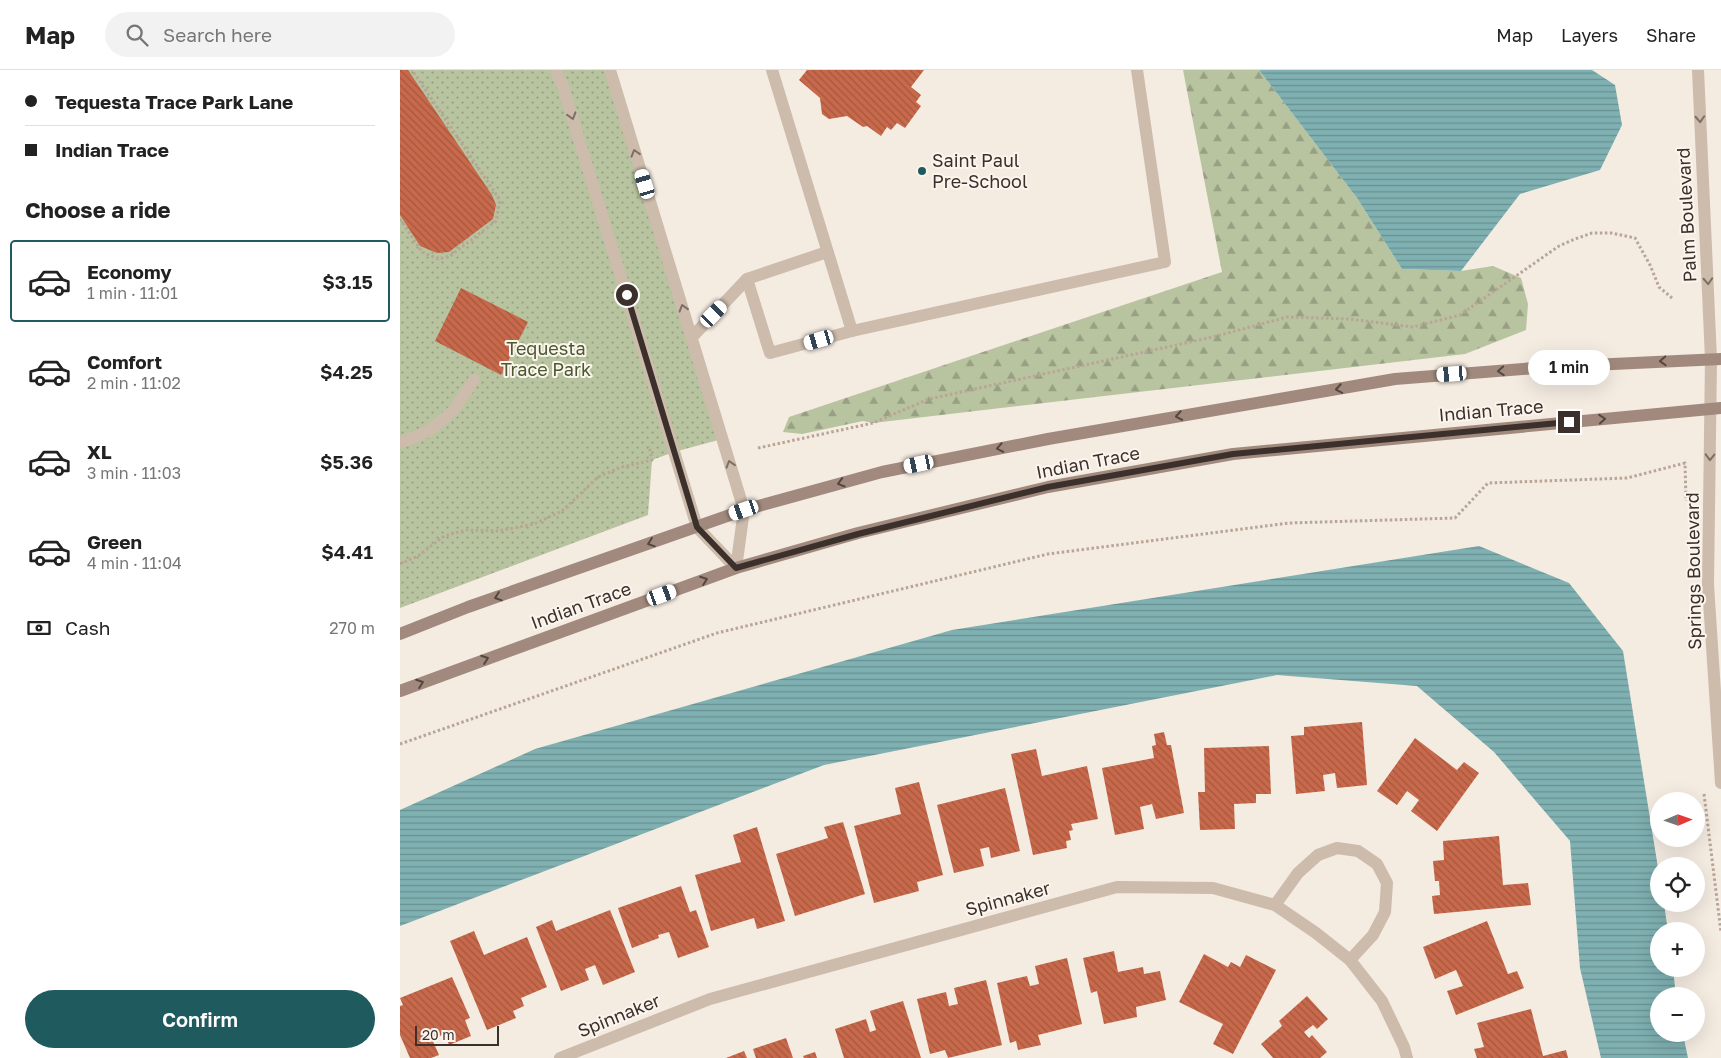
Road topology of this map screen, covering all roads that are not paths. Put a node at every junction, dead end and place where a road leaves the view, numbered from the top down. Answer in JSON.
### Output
{"nodes":[{"id":1,"x":556,"y":70,"type":"edge"},
{"id":2,"x":610,"y":70,"type":"edge"},
{"id":3,"x":772,"y":70,"type":"edge"},
{"id":4,"x":1137,"y":70,"type":"edge"},
{"id":5,"x":1698,"y":70,"type":"edge"},
{"id":6,"x":827,"y":252,"type":"junction"},
{"id":7,"x":747,"y":279,"type":"junction"},
{"id":8,"x":852,"y":331,"type":"junction"},
{"id":9,"x":692,"y":337,"type":"junction"},
{"id":10,"x":1716,"y":359,"type":"edge"},
{"id":11,"x":474,"y":380,"type":"dead end"},
{"id":12,"x":1716,"y":408,"type":"edge"},
{"id":13,"x":400,"y":443,"type":"edge"},
{"id":14,"x":744,"y":510,"type":"junction"},
{"id":15,"x":697,"y":527,"type":"junction"},
{"id":16,"x":736,"y":568,"type":"junction"},
{"id":17,"x":400,"y":634,"type":"edge"},
{"id":18,"x":400,"y":691,"type":"edge"},
{"id":19,"x":1721,"y":783,"type":"edge"},
{"id":20,"x":1275,"y":905,"type":"junction"},
{"id":21,"x":1350,"y":960,"type":"junction"},
{"id":22,"x":560,"y":1058,"type":"edge"},
{"id":23,"x":1407,"y":1058,"type":"edge"}],
"edges":[{"from":1,"to":15,"type":"street","one_way":true},
{"from":9,"to":2,"type":"street","one_way":true},
{"from":3,"to":6,"type":"street"},
{"from":4,"to":8,"type":"street"},
{"from":5,"to":10,"type":"street","name":"Palm Boulevard","one_way":true},
{"from":6,"to":7,"type":"street"},
{"from":6,"to":8,"type":"street"},
{"from":7,"to":8,"type":"street"},
{"from":7,"to":9,"type":"street"},
{"from":14,"to":9,"type":"street","one_way":true},
{"from":10,"to":12,"type":"street","name":"Springs Boulevard"},
{"from":10,"to":14,"type":"main road","name":"Indian Trace","one_way":true},
{"from":11,"to":13,"type":"street"},
{"from":16,"to":12,"type":"main road","name":"Indian Trace","one_way":true},
{"from":12,"to":19,"type":"street","name":"Springs Boulevard","one_way":true},
{"from":14,"to":15,"type":"main road","name":"Indian Trace"},
{"from":14,"to":16,"type":"street"},
{"from":15,"to":16,"type":"street"},
{"from":15,"to":17,"type":"main road","name":"Indian Trace","one_way":true},
{"from":18,"to":16,"type":"main road","name":"Indian Trace","one_way":true},
{"from":20,"to":21,"type":"street","name":"Spinnaker"},
{"from":20,"to":21,"type":"street"},
{"from":20,"to":22,"type":"street","name":"Spinnaker"},
{"from":21,"to":23,"type":"street","name":"Spinnaker"}]}
